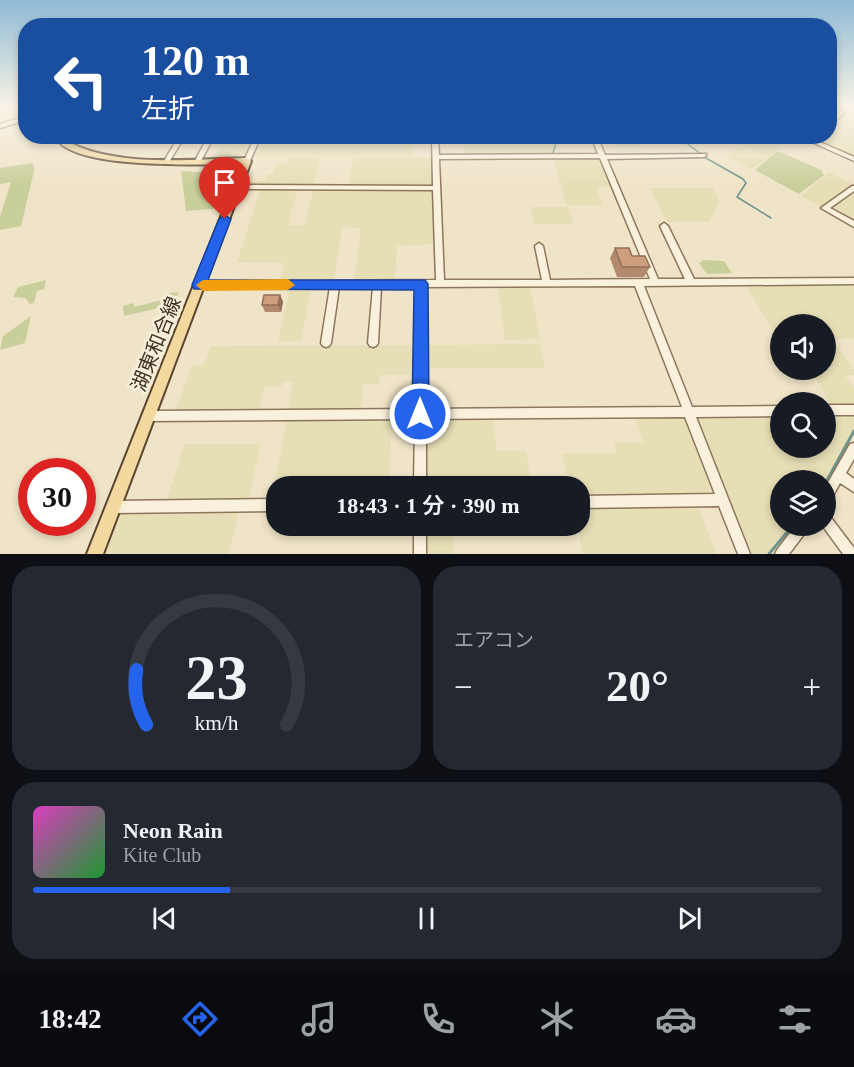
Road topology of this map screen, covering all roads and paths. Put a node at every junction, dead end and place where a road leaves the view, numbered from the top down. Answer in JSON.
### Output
{"nodes":[{"id":1,"x":68,"y":144,"type":"edge"},
{"id":2,"x":177,"y":144,"type":"edge"},
{"id":3,"x":207,"y":144,"type":"edge"},
{"id":4,"x":254,"y":144,"type":"edge"},
{"id":5,"x":435,"y":144,"type":"edge"},
{"id":6,"x":597,"y":144,"type":"edge"},
{"id":7,"x":820,"y":144,"type":"edge"},
{"id":8,"x":705,"y":155,"type":"dead end"},
{"id":9,"x":436,"y":157,"type":"junction"},
{"id":10,"x":602,"y":157,"type":"junction"},
{"id":11,"x":854,"y":159,"type":"edge"},
{"id":12,"x":167,"y":161,"type":"junction"},
{"id":13,"x":198,"y":161,"type":"junction"},
{"id":14,"x":247,"y":161,"type":"junction"},
{"id":15,"x":237,"y":187,"type":"junction"},
{"id":16,"x":437,"y":188,"type":"junction"},
{"id":17,"x":854,"y":188,"type":"edge"},
{"id":18,"x":854,"y":224,"type":"edge"},
{"id":19,"x":664,"y":226,"type":"dead end"},
{"id":20,"x":539,"y":246,"type":"dead end"},
{"id":21,"x":854,"y":281,"type":"edge"},
{"id":22,"x":638,"y":282,"type":"junction"},
{"id":23,"x":655,"y":282,"type":"junction"},
{"id":24,"x":691,"y":282,"type":"junction"},
{"id":25,"x":547,"y":283,"type":"junction"},
{"id":26,"x":377,"y":284,"type":"junction"},
{"id":27,"x":421,"y":284,"type":"junction"},
{"id":28,"x":440,"y":284,"type":"junction"},
{"id":29,"x":199,"y":285,"type":"junction"},
{"id":30,"x":335,"y":285,"type":"junction"},
{"id":31,"x":326,"y":343,"type":"dead end"},
{"id":32,"x":373,"y":343,"type":"dead end"},
{"id":33,"x":836,"y":410,"type":"edge"},
{"id":34,"x":854,"y":410,"type":"edge"},
{"id":35,"x":770,"y":411,"type":"edge"},
{"id":36,"x":688,"y":412,"type":"junction"},
{"id":37,"x":420,"y":414,"type":"junction"},
{"id":38,"x":148,"y":416,"type":"junction"},
{"id":39,"x":854,"y":448,"type":"edge"},
{"id":40,"x":840,"y":475,"type":"junction"},
{"id":41,"x":420,"y":476,"type":"edge"},
{"id":42,"x":836,"y":481,"type":"edge"},
{"id":43,"x":854,"y":486,"type":"edge"},
{"id":44,"x":723,"y":500,"type":"junction"},
{"id":45,"x":590,"y":502,"type":"edge"},
{"id":46,"x":266,"y":505,"type":"edge"},
{"id":47,"x":114,"y":507,"type":"junction"},
{"id":48,"x":836,"y":534,"type":"edge"},
{"id":49,"x":420,"y":536,"type":"edge"},
{"id":50,"x":795,"y":536,"type":"edge"},
{"id":51,"x":95,"y":554,"type":"edge"},
{"id":52,"x":420,"y":554,"type":"edge"},
{"id":53,"x":744,"y":554,"type":"edge"},
{"id":54,"x":781,"y":554,"type":"edge"},
{"id":55,"x":851,"y":554,"type":"edge"}],
"edges":[{"from":1,"to":12,"type":"main road"},
{"from":2,"to":12,"type":"street"},
{"from":3,"to":13,"type":"street"},
{"from":4,"to":14,"type":"street"},
{"from":5,"to":9,"type":"street"},
{"from":6,"to":10,"type":"street"},
{"from":7,"to":11,"type":"street"},
{"from":8,"to":10,"type":"street"},
{"from":9,"to":10,"type":"street"},
{"from":9,"to":16,"type":"street"},
{"from":10,"to":23,"type":"street"},
{"from":12,"to":13,"type":"main road"},
{"from":13,"to":14,"type":"main road"},
{"from":14,"to":15,"type":"main road","name":"湖東和合線"},
{"from":15,"to":16,"type":"street"},
{"from":15,"to":29,"type":"main road","name":"湖東和合線"},
{"from":16,"to":28,"type":"street"},
{"from":17,"to":18,"type":"street"},
{"from":19,"to":24,"type":"street"},
{"from":20,"to":25,"type":"street"},
{"from":21,"to":24,"type":"street"},
{"from":22,"to":23,"type":"street"},
{"from":22,"to":25,"type":"street"},
{"from":22,"to":36,"type":"street"},
{"from":23,"to":24,"type":"street"},
{"from":25,"to":28,"type":"street"},
{"from":26,"to":27,"type":"street"},
{"from":26,"to":30,"type":"street"},
{"from":26,"to":32,"type":"street"},
{"from":27,"to":28,"type":"street"},
{"from":27,"to":37,"type":"street"},
{"from":29,"to":30,"type":"street"},
{"from":29,"to":38,"type":"main road","name":"湖東和合線"},
{"from":30,"to":31,"type":"street"},
{"from":33,"to":34,"type":"street"},
{"from":35,"to":36,"type":"street"},
{"from":36,"to":37,"type":"street"},
{"from":36,"to":44,"type":"street"},
{"from":37,"to":38,"type":"street"},
{"from":37,"to":41,"type":"street"},
{"from":38,"to":47,"type":"main road","name":"湖東和合線"},
{"from":39,"to":40,"type":"street"},
{"from":40,"to":42,"type":"street"},
{"from":40,"to":43,"type":"street"},
{"from":44,"to":45,"type":"street"},
{"from":44,"to":53,"type":"street"},
{"from":46,"to":47,"type":"street"},
{"from":47,"to":51,"type":"main road","name":"湖東和合線"},
{"from":48,"to":55,"type":"street"},
{"from":49,"to":52,"type":"street"},
{"from":50,"to":54,"type":"street"}]}
